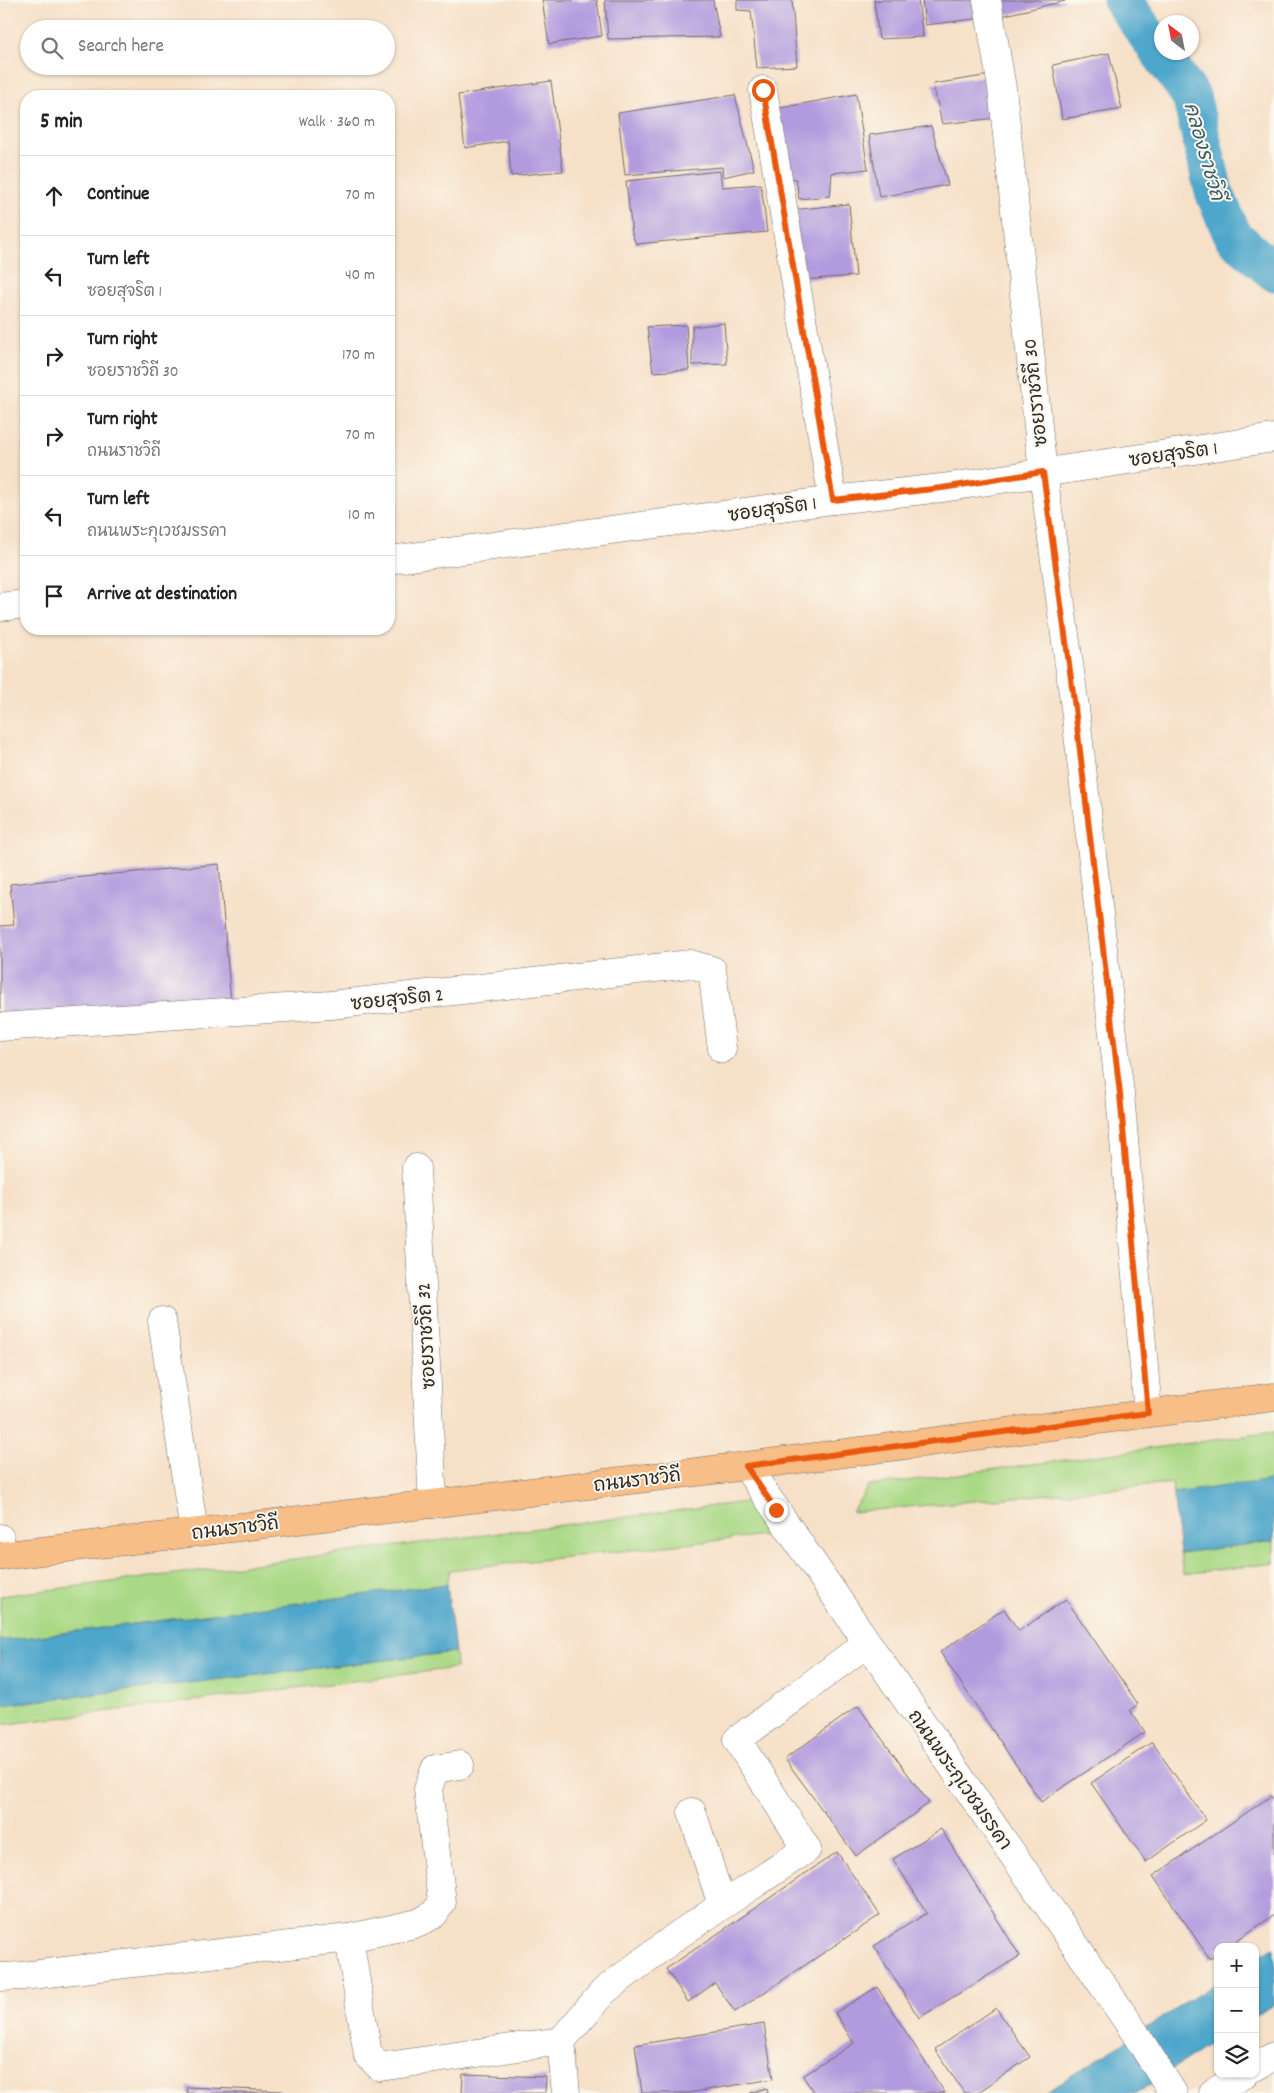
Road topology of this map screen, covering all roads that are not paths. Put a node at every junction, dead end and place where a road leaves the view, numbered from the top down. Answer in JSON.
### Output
{"nodes":[{"id":1,"x":987,"y":0,"type":"edge"},
{"id":2,"x":763,"y":90,"type":"dead end"},
{"id":3,"x":1274,"y":438,"type":"edge"},
{"id":4,"x":1043,"y":472,"type":"junction"},
{"id":5,"x":833,"y":500,"type":"junction"},
{"id":6,"x":395,"y":559,"type":"edge"},
{"id":7,"x":20,"y":605,"type":"edge"},
{"id":8,"x":0,"y":607,"type":"edge"},
{"id":9,"x":0,"y":1027,"type":"edge"},
{"id":10,"x":722,"y":1049,"type":"dead end"},
{"id":11,"x":416,"y":1168,"type":"dead end"},
{"id":12,"x":162,"y":1321,"type":"dead end"},
{"id":13,"x":1274,"y":1397,"type":"edge"},
{"id":14,"x":1148,"y":1413,"type":"junction"},
{"id":15,"x":746,"y":1466,"type":"junction"},
{"id":16,"x":433,"y":1504,"type":"junction"},
{"id":17,"x":194,"y":1532,"type":"junction"},
{"id":18,"x":1,"y":1550,"type":"edge"},
{"id":19,"x":867,"y":1643,"type":"junction"},
{"id":20,"x":460,"y":1765,"type":"dead end"},
{"id":21,"x":692,"y":1812,"type":"dead end"},
{"id":22,"x":722,"y":1905,"type":"junction"},
{"id":23,"x":349,"y":1938,"type":"junction"},
{"id":24,"x":0,"y":1976,"type":"edge"},
{"id":25,"x":560,"y":2040,"type":"junction"},
{"id":26,"x":1274,"y":2056,"type":"edge"},
{"id":27,"x":1259,"y":2065,"type":"edge"},
{"id":28,"x":1237,"y":2078,"type":"edge"},
{"id":29,"x":566,"y":2093,"type":"edge"},
{"id":30,"x":1173,"y":2093,"type":"edge"},
{"id":31,"x":1213,"y":2093,"type":"edge"}],
"edges":[{"from":1,"to":4,"type":"street","name":"ซอยราชวิถี 30"},
{"from":2,"to":5,"type":"street"},
{"from":3,"to":4,"type":"street","name":"ซอยสุจริต 1"},
{"from":4,"to":5,"type":"street","name":"ซอยสุจริต 1"},
{"from":4,"to":14,"type":"street","name":"ซอยราชวิถี 30"},
{"from":5,"to":6,"type":"street","name":"ซอยสุจริต 1"},
{"from":7,"to":8,"type":"street"},
{"from":9,"to":10,"type":"street","name":"ซอยสุจริต 2"},
{"from":11,"to":16,"type":"street","name":"ซอยราชวิถี 32"},
{"from":12,"to":17,"type":"street"},
{"from":13,"to":14,"type":"main road","name":"ถนนราชวิถี"},
{"from":14,"to":15,"type":"main road","name":"ถนนราชวิถี"},
{"from":15,"to":16,"type":"main road","name":"ถนนราชวิถี"},
{"from":15,"to":19,"type":"street","name":"ถนนพระกุเวชมรรคา"},
{"from":16,"to":17,"type":"main road","name":"ถนนราชวิถี"},
{"from":17,"to":18,"type":"main road","name":"ถนนราชวิถี"},
{"from":19,"to":22,"type":"street"},
{"from":19,"to":30,"type":"street","name":"ถนนพระกุเวชมรรคา"},
{"from":20,"to":23,"type":"street"},
{"from":21,"to":22,"type":"street"},
{"from":22,"to":25,"type":"street"},
{"from":23,"to":24,"type":"street"},
{"from":23,"to":25,"type":"street"},
{"from":25,"to":29,"type":"street"},
{"from":26,"to":27,"type":"street"},
{"from":28,"to":31,"type":"street"}]}
